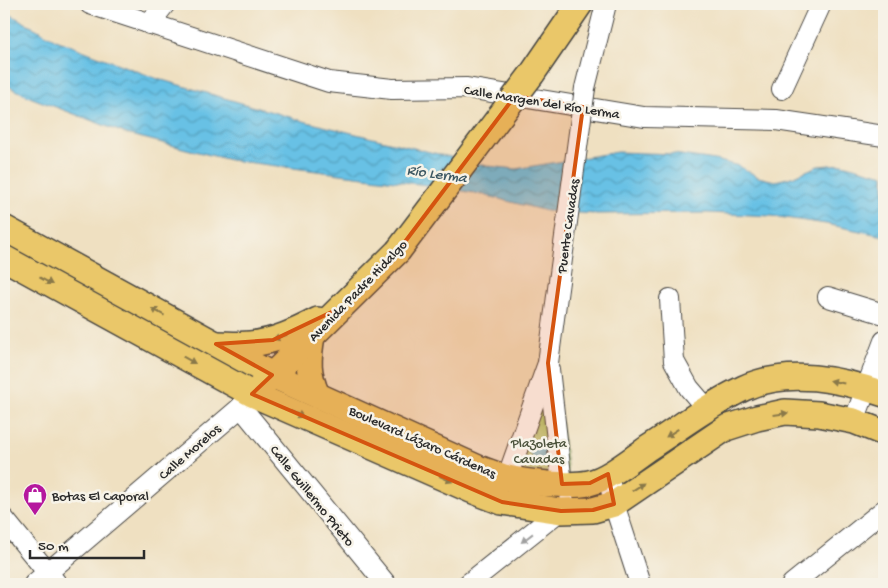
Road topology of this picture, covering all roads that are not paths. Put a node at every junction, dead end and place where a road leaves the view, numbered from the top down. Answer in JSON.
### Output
{"nodes":[{"id":1,"x":90,"y":4,"type":"edge"},
{"id":2,"x":165,"y":4,"type":"edge"},
{"id":3,"x":606,"y":4,"type":"edge"},
{"id":4,"x":821,"y":4,"type":"edge"},
{"id":5,"x":578,"y":5,"type":"edge"},
{"id":6,"x":149,"y":24,"type":"junction"},
{"id":7,"x":782,"y":89,"type":"dead end"},
{"id":8,"x":884,"y":136,"type":"edge"},
{"id":9,"x":4,"y":228,"type":"edge"},
{"id":10,"x":4,"y":258,"type":"edge"},
{"id":11,"x":828,"y":297,"type":"dead end"},
{"id":12,"x":670,"y":299,"type":"dead end"},
{"id":13,"x":340,"y":308,"type":"junction"},
{"id":14,"x":884,"y":314,"type":"edge"},
{"id":15,"x":312,"y":336,"type":"junction"},
{"id":16,"x":884,"y":341,"type":"edge"},
{"id":17,"x":216,"y":344,"type":"junction"},
{"id":18,"x":548,"y":364,"type":"junction"},
{"id":19,"x":272,"y":374,"type":"junction"},
{"id":20,"x":875,"y":391,"type":"edge"},
{"id":21,"x":317,"y":395,"type":"junction"},
{"id":22,"x":247,"y":400,"type":"junction"},
{"id":23,"x":707,"y":409,"type":"junction"},
{"id":24,"x":854,"y":421,"type":"junction"},
{"id":25,"x":884,"y":433,"type":"edge"},
{"id":26,"x":507,"y":478,"type":"junction"},
{"id":27,"x":599,"y":478,"type":"junction"},
{"id":28,"x":562,"y":484,"type":"junction"},
{"id":29,"x":614,"y":504,"type":"junction"},
{"id":30,"x":884,"y":510,"type":"edge"},
{"id":31,"x":561,"y":511,"type":"junction"},
{"id":32,"x":4,"y":519,"type":"edge"},
{"id":33,"x":46,"y":580,"type":"edge"},
{"id":34,"x":386,"y":584,"type":"edge"},
{"id":35,"x":468,"y":584,"type":"edge"},
{"id":36,"x":640,"y":584,"type":"edge"},
{"id":37,"x":792,"y":584,"type":"edge"}],
"edges":[{"from":1,"to":6,"type":"street","name":"Calle Margen del Río Lerma"},
{"from":2,"to":6,"type":"street"},
{"from":3,"to":18,"type":"street","name":"Puente Cavadas","bridge":true},
{"from":4,"to":7,"type":"street"},
{"from":5,"to":13,"type":"main road","name":"Avenida Padre Hidalgo","bridge":true},
{"from":6,"to":8,"type":"street","name":"Calle Margen del Río Lerma"},
{"from":17,"to":9,"type":"main road","name":"Boulevard Lázaro Cárdenas","one_way":true},
{"from":10,"to":22,"type":"main road","name":"Boulevard Lázaro Cárdenas","one_way":true},
{"from":11,"to":14,"type":"street"},
{"from":12,"to":23,"type":"street"},
{"from":13,"to":15,"type":"main road","name":"Avenida Padre Hidalgo"},
{"from":13,"to":17,"type":"main road","one_way":true},
{"from":15,"to":19,"type":"main road","name":"Avenida Padre Hidalgo"},
{"from":15,"to":21,"type":"main road"},
{"from":16,"to":20,"type":"street"},
{"from":17,"to":19,"type":"main road","name":"Boulevard Lázaro Cárdenas"},
{"from":18,"to":26,"type":"street"},
{"from":18,"to":28,"type":"street"},
{"from":19,"to":21,"type":"main road","name":"Boulevard Lázaro Cárdenas"},
{"from":19,"to":22,"type":"main road","name":"Avenida Padre Hidalgo"},
{"from":20,"to":23,"type":"main road","one_way":true},
{"from":20,"to":24,"type":"street"},
{"from":21,"to":26,"type":"main road","name":"Boulevard Lázaro Cárdenas"},
{"from":22,"to":31,"type":"main road","name":"Boulevard Lázaro Cárdenas","one_way":true},
{"from":22,"to":33,"type":"street","name":"Calle Morelos"},
{"from":22,"to":34,"type":"street","name":"Calle Guillermo Prieto"},
{"from":23,"to":27,"type":"main road","one_way":true},
{"from":24,"to":25,"type":"main road","name":"Boulevard Lázaro Cárdenas"},
{"from":29,"to":24,"type":"main road","name":"Boulevard Lázaro Cárdenas","one_way":true},
{"from":26,"to":28,"type":"main road","name":"Boulevard Lázaro Cárdenas"},
{"from":27,"to":28,"type":"main road","name":"Boulevard Lázaro Cárdenas"},
{"from":27,"to":29,"type":"street"},
{"from":27,"to":31,"type":"street"},
{"from":29,"to":31,"type":"main road","name":"Boulevard Lázaro Cárdenas"},
{"from":29,"to":36,"type":"street"},
{"from":30,"to":37,"type":"street"},
{"from":31,"to":35,"type":"street","one_way":true},
{"from":32,"to":33,"type":"street"}]}
